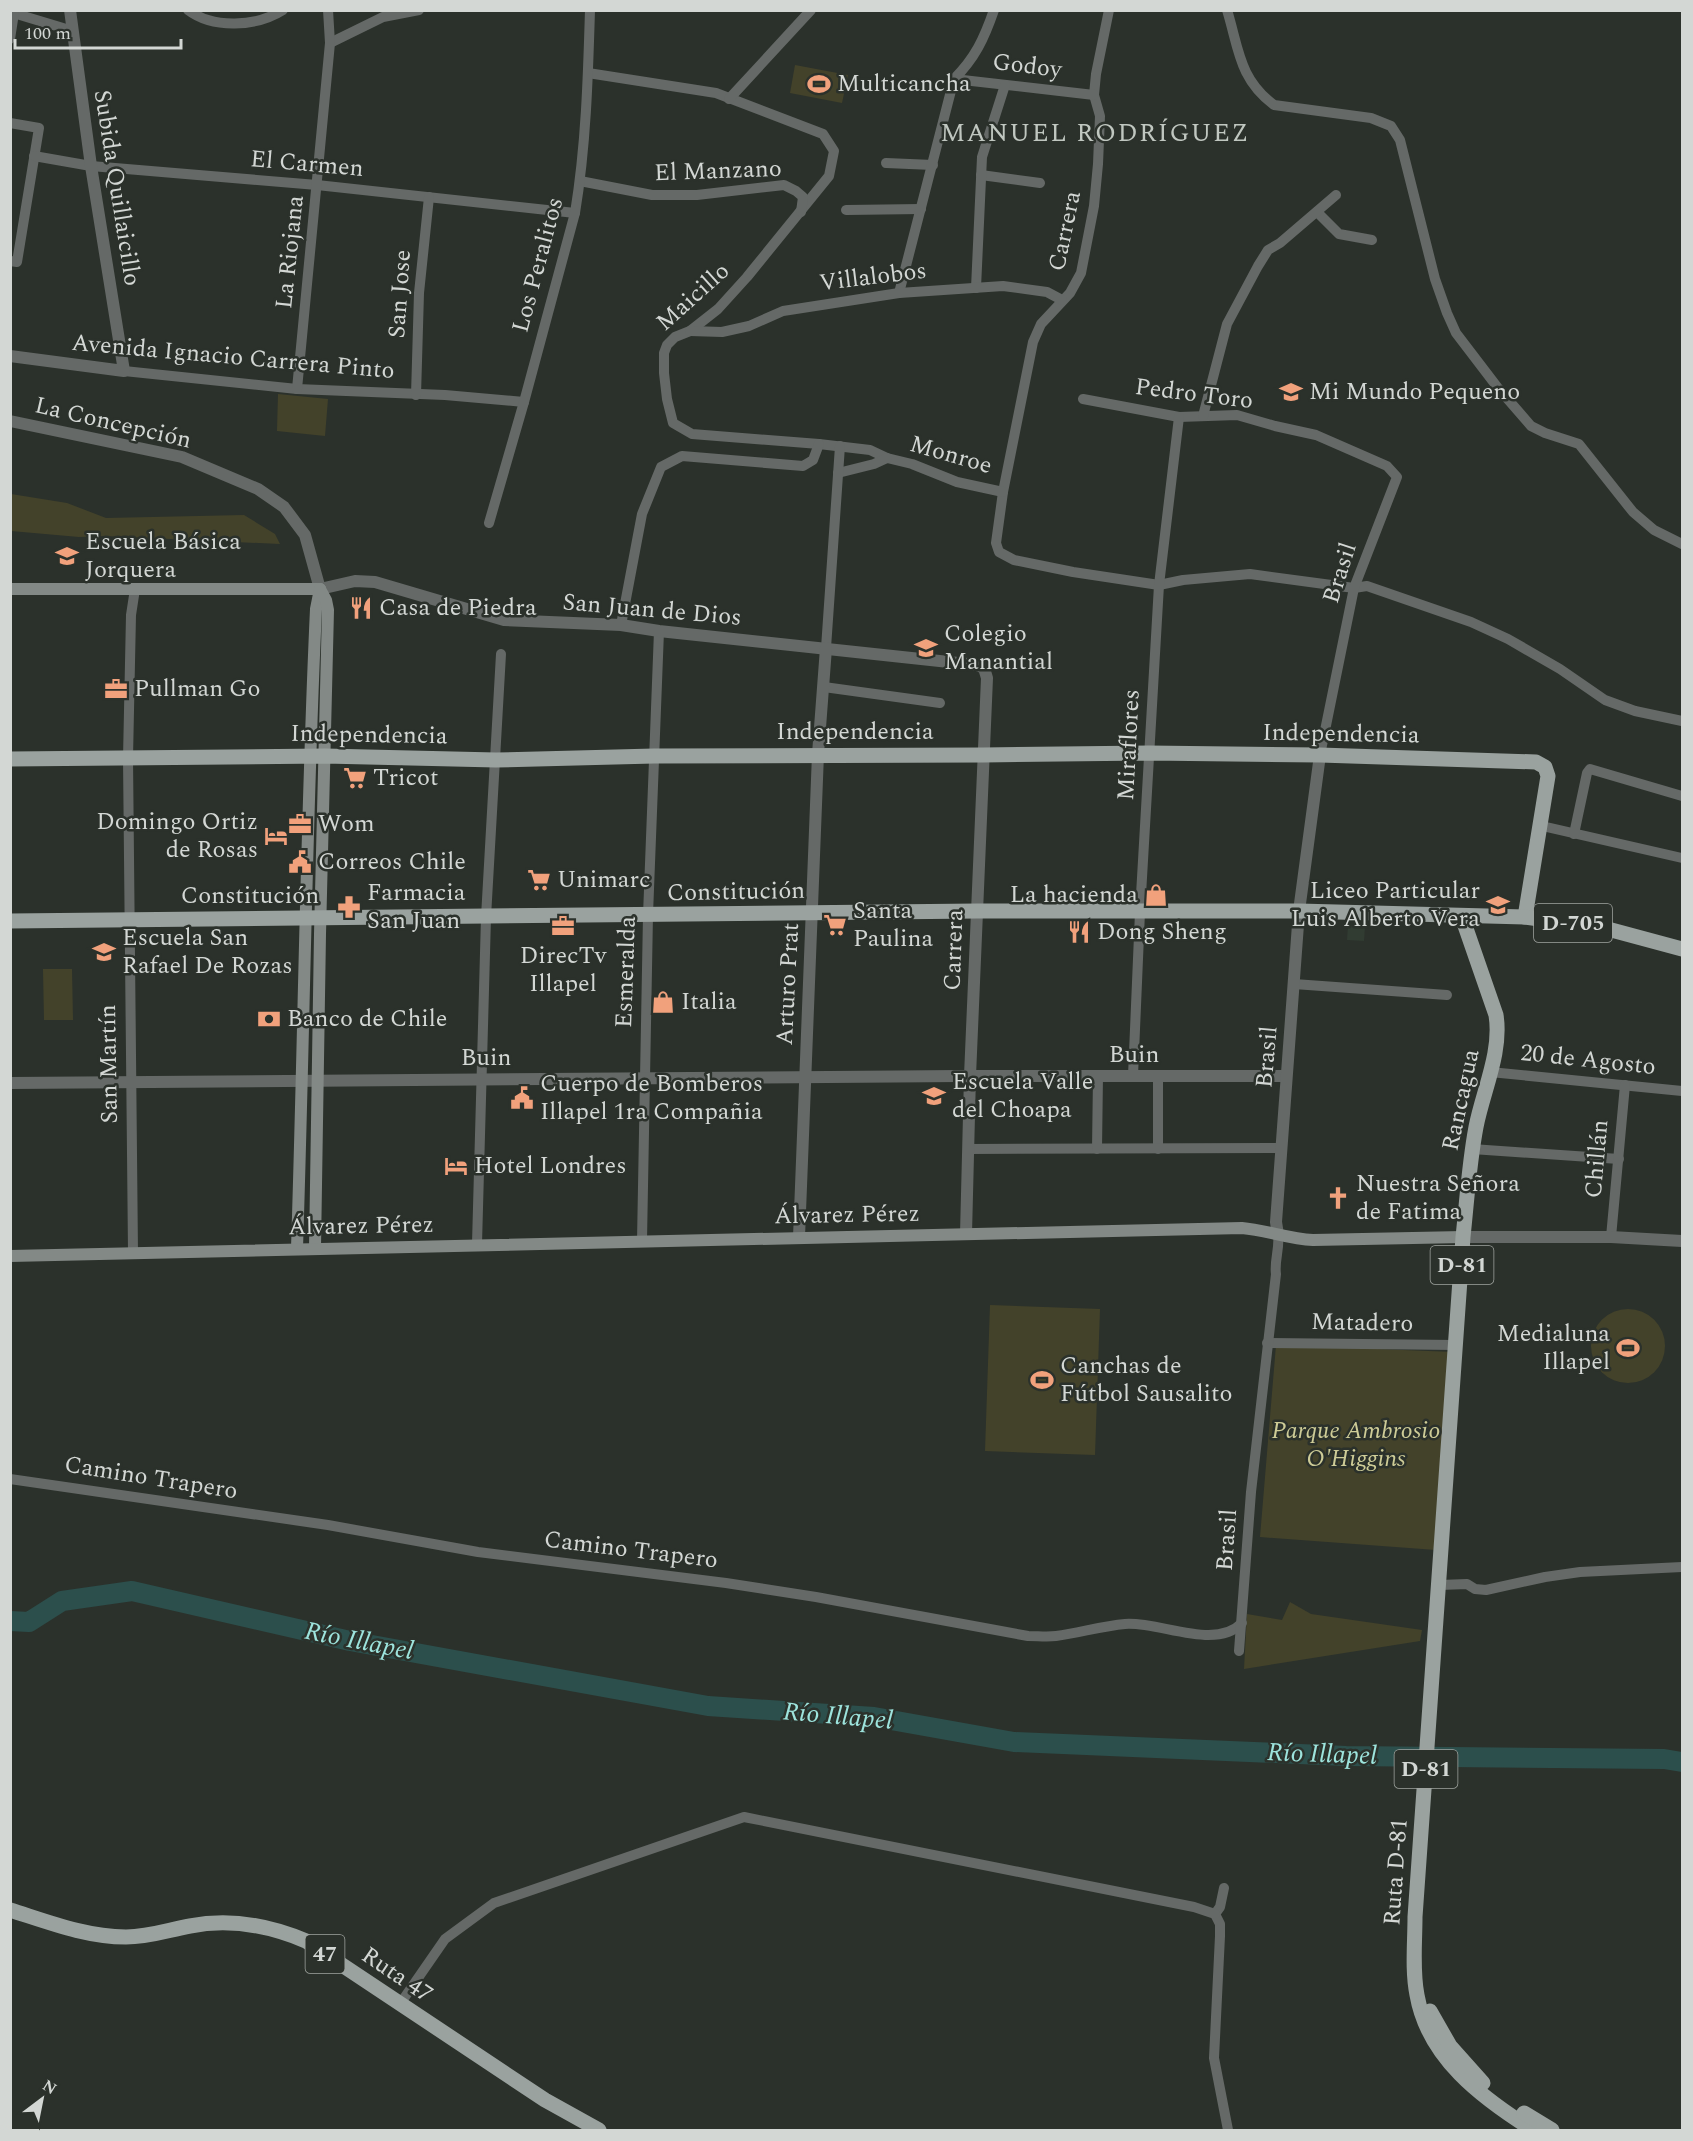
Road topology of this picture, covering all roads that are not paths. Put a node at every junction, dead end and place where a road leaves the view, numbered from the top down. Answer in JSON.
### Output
{"nodes":[{"id":1,"x":70,"y":10,"type":"edge"},
{"id":2,"x":188,"y":10,"type":"edge"},
{"id":3,"x":283,"y":10,"type":"edge"},
{"id":4,"x":328,"y":10,"type":"edge"},
{"id":5,"x":419,"y":10,"type":"edge"},
{"id":6,"x":590,"y":10,"type":"edge"},
{"id":7,"x":811,"y":10,"type":"edge"},
{"id":8,"x":994,"y":10,"type":"edge"},
{"id":9,"x":1109,"y":10,"type":"edge"},
{"id":10,"x":1227,"y":10,"type":"edge"},
{"id":11,"x":12,"y":12,"type":"edge"},
{"id":12,"x":73,"y":31,"type":"junction"},
{"id":13,"x":10,"y":39,"type":"edge"},
{"id":14,"x":330,"y":44,"type":"junction"},
{"id":15,"x":588,"y":73,"type":"junction"},
{"id":16,"x":954,"y":79,"type":"junction"},
{"id":17,"x":1005,"y":85,"type":"junction"},
{"id":18,"x":1094,"y":95,"type":"junction"},
{"id":19,"x":729,"y":99,"type":"junction"},
{"id":20,"x":10,"y":123,"type":"edge"},
{"id":21,"x":34,"y":156,"type":"junction"},
{"id":22,"x":886,"y":163,"type":"dead end"},
{"id":23,"x":933,"y":165,"type":"junction"},
{"id":24,"x":91,"y":166,"type":"junction"},
{"id":25,"x":981,"y":175,"type":"junction"},
{"id":26,"x":580,"y":181,"type":"junction"},
{"id":27,"x":1040,"y":183,"type":"dead end"},
{"id":28,"x":317,"y":185,"type":"junction"},
{"id":29,"x":1336,"y":195,"type":"dead end"},
{"id":30,"x":429,"y":197,"type":"junction"},
{"id":31,"x":921,"y":209,"type":"junction"},
{"id":32,"x":846,"y":210,"type":"dead end"},
{"id":33,"x":1317,"y":212,"type":"junction"},
{"id":34,"x":575,"y":213,"type":"junction"},
{"id":35,"x":801,"y":213,"type":"junction"},
{"id":36,"x":1372,"y":240,"type":"dead end"},
{"id":37,"x":14,"y":262,"type":"edge"},
{"id":38,"x":976,"y":288,"type":"junction"},
{"id":39,"x":899,"y":293,"type":"junction"},
{"id":40,"x":1062,"y":300,"type":"junction"},
{"id":41,"x":690,"y":331,"type":"junction"},
{"id":42,"x":10,"y":356,"type":"edge"},
{"id":43,"x":124,"y":371,"type":"junction"},
{"id":44,"x":297,"y":389,"type":"junction"},
{"id":45,"x":416,"y":395,"type":"junction"},
{"id":46,"x":1083,"y":399,"type":"dead end"},
{"id":47,"x":524,"y":402,"type":"junction"},
{"id":48,"x":1203,"y":416,"type":"junction"},
{"id":49,"x":1179,"y":417,"type":"junction"},
{"id":50,"x":10,"y":421,"type":"edge"},
{"id":51,"x":819,"y":444,"type":"junction"},
{"id":52,"x":840,"y":446,"type":"junction"},
{"id":53,"x":887,"y":458,"type":"junction"},
{"id":54,"x":838,"y":473,"type":"junction"},
{"id":55,"x":1397,"y":477,"type":"joint"},
{"id":56,"x":1003,"y":492,"type":"junction"},
{"id":57,"x":489,"y":523,"type":"dead end"},
{"id":58,"x":1683,"y":544,"type":"edge"},
{"id":59,"x":1159,"y":585,"type":"junction"},
{"id":60,"x":10,"y":588,"type":"edge"},
{"id":61,"x":1354,"y":588,"type":"junction"},
{"id":62,"x":135,"y":589,"type":"junction"},
{"id":63,"x":320,"y":589,"type":"junction"},
{"id":64,"x":621,"y":625,"type":"junction"},
{"id":65,"x":659,"y":631,"type":"junction"},
{"id":66,"x":826,"y":648,"type":"junction"},
{"id":67,"x":501,"y":654,"type":"dead end"},
{"id":68,"x":984,"y":668,"type":"joint"},
{"id":69,"x":824,"y":687,"type":"junction"},
{"id":70,"x":940,"y":703,"type":"dead end"},
{"id":71,"x":1683,"y":721,"type":"edge"},
{"id":72,"x":1149,"y":753,"type":"junction"},
{"id":73,"x":818,"y":754,"type":"junction"},
{"id":74,"x":983,"y":755,"type":"junction"},
{"id":75,"x":1320,"y":755,"type":"junction"},
{"id":76,"x":318,"y":756,"type":"junction"},
{"id":77,"x":654,"y":756,"type":"junction"},
{"id":78,"x":128,"y":758,"type":"junction"},
{"id":79,"x":10,"y":759,"type":"edge"},
{"id":80,"x":496,"y":760,"type":"junction"},
{"id":81,"x":1683,"y":796,"type":"edge"},
{"id":82,"x":1542,"y":826,"type":"junction"},
{"id":83,"x":1574,"y":834,"type":"junction"},
{"id":84,"x":1683,"y":858,"type":"edge"},
{"id":85,"x":977,"y":911,"type":"junction"},
{"id":86,"x":1299,"y":911,"type":"junction"},
{"id":87,"x":1140,"y":912,"type":"junction"},
{"id":88,"x":812,"y":914,"type":"junction"},
{"id":89,"x":648,"y":915,"type":"junction"},
{"id":90,"x":486,"y":917,"type":"junction"},
{"id":91,"x":1462,"y":917,"type":"junction"},
{"id":92,"x":1525,"y":917,"type":"junction"},
{"id":93,"x":312,"y":918,"type":"junction"},
{"id":94,"x":129,"y":920,"type":"junction"},
{"id":95,"x":10,"y":921,"type":"edge"},
{"id":96,"x":1683,"y":949,"type":"edge"},
{"id":97,"x":1294,"y":984,"type":"junction"},
{"id":98,"x":1447,"y":995,"type":"dead end"},
{"id":99,"x":1490,"y":1072,"type":"junction"},
{"id":100,"x":970,"y":1076,"type":"junction"},
{"id":101,"x":1098,"y":1076,"type":"junction"},
{"id":102,"x":1133,"y":1076,"type":"junction"},
{"id":103,"x":1286,"y":1076,"type":"junction"},
{"id":104,"x":805,"y":1077,"type":"junction"},
{"id":105,"x":1158,"y":1077,"type":"junction"},
{"id":106,"x":644,"y":1078,"type":"junction"},
{"id":107,"x":482,"y":1079,"type":"junction"},
{"id":108,"x":303,"y":1080,"type":"junction"},
{"id":109,"x":318,"y":1080,"type":"junction"},
{"id":110,"x":130,"y":1082,"type":"junction"},
{"id":111,"x":10,"y":1083,"type":"edge"},
{"id":112,"x":1624,"y":1085,"type":"junction"},
{"id":113,"x":1683,"y":1091,"type":"edge"},
{"id":114,"x":1281,"y":1148,"type":"junction"},
{"id":115,"x":968,"y":1149,"type":"junction"},
{"id":116,"x":1097,"y":1149,"type":"junction"},
{"id":117,"x":1158,"y":1149,"type":"junction"},
{"id":118,"x":1472,"y":1149,"type":"junction"},
{"id":119,"x":1619,"y":1159,"type":"junction"},
{"id":120,"x":966,"y":1234,"type":"junction"},
{"id":121,"x":1278,"y":1235,"type":"junction"},
{"id":122,"x":799,"y":1237,"type":"junction"},
{"id":123,"x":1463,"y":1237,"type":"junction"},
{"id":124,"x":1611,"y":1237,"type":"junction"},
{"id":125,"x":1683,"y":1241,"type":"edge"},
{"id":126,"x":642,"y":1242,"type":"junction"},
{"id":127,"x":477,"y":1244,"type":"junction"},
{"id":128,"x":297,"y":1248,"type":"junction"},
{"id":129,"x":315,"y":1248,"type":"junction"},
{"id":130,"x":133,"y":1252,"type":"junction"},
{"id":131,"x":10,"y":1256,"type":"edge"},
{"id":132,"x":1267,"y":1343,"type":"junction"},
{"id":133,"x":1456,"y":1345,"type":"junction"},
{"id":134,"x":10,"y":1479,"type":"edge"},
{"id":135,"x":1683,"y":1567,"type":"edge"},
{"id":136,"x":1440,"y":1585,"type":"junction"},
{"id":137,"x":1437,"y":1621,"type":"joint"},
{"id":138,"x":1242,"y":1623,"type":"junction"},
{"id":139,"x":1239,"y":1651,"type":"dead end"},
{"id":140,"x":1224,"y":1888,"type":"dead end"},
{"id":141,"x":10,"y":1910,"type":"edge"},
{"id":142,"x":1215,"y":1914,"type":"junction"},
{"id":143,"x":1415,"y":1946,"type":"junction"},
{"id":144,"x":400,"y":2004,"type":"junction"},
{"id":145,"x":599,"y":2130,"type":"edge"},
{"id":146,"x":1228,"y":2130,"type":"edge"},
{"id":147,"x":1533,"y":2130,"type":"edge"},
{"id":148,"x":1552,"y":2130,"type":"edge"}],
"edges":[{"from":1,"to":12,"type":"street","name":"Subida Quillaicillo"},
{"from":2,"to":3,"type":"street"},
{"from":4,"to":14,"type":"street","name":"La Riojana"},
{"from":5,"to":14,"type":"street"},
{"from":6,"to":15,"type":"street","name":"Los Peralitos"},
{"from":7,"to":19,"type":"street"},
{"from":8,"to":16,"type":"street"},
{"from":9,"to":18,"type":"street","name":"Carrera"},
{"from":10,"to":58,"type":"street"},
{"from":11,"to":12,"type":"street"},
{"from":11,"to":13,"type":"street"},
{"from":12,"to":24,"type":"street","name":"Subida Quillaicillo"},
{"from":14,"to":28,"type":"street","name":"La Riojana"},
{"from":15,"to":19,"type":"street","name":"Maicillo"},
{"from":15,"to":26,"type":"street","name":"Los Peralitos"},
{"from":16,"to":17,"type":"street","name":"Godoy"},
{"from":16,"to":23,"type":"street"},
{"from":17,"to":18,"type":"street","name":"Godoy"},
{"from":17,"to":25,"type":"street"},
{"from":18,"to":40,"type":"street","name":"Carrera"},
{"from":19,"to":35,"type":"street","name":"Maicillo"},
{"from":20,"to":21,"type":"street"},
{"from":21,"to":24,"type":"street","name":"El Carmen"},
{"from":21,"to":37,"type":"street"},
{"from":22,"to":23,"type":"street"},
{"from":23,"to":31,"type":"street"},
{"from":24,"to":28,"type":"street","name":"El Carmen"},
{"from":24,"to":43,"type":"street","name":"Subida Quillaicillo"},
{"from":25,"to":27,"type":"street"},
{"from":25,"to":38,"type":"street"},
{"from":26,"to":34,"type":"street","name":"Los Peralitos"},
{"from":26,"to":35,"type":"street","name":"El Manzano"},
{"from":28,"to":30,"type":"street","name":"El Carmen"},
{"from":28,"to":44,"type":"street","name":"La Riojana"},
{"from":29,"to":33,"type":"street"},
{"from":30,"to":34,"type":"street","name":"El Carmen"},
{"from":30,"to":45,"type":"street","name":"San Jose"},
{"from":31,"to":32,"type":"street"},
{"from":31,"to":39,"type":"street"},
{"from":33,"to":36,"type":"street"},
{"from":33,"to":48,"type":"street"},
{"from":34,"to":47,"type":"street","name":"Los Peralitos"},
{"from":35,"to":41,"type":"street","name":"Maicillo"},
{"from":38,"to":39,"type":"street","name":"Villalobos"},
{"from":38,"to":40,"type":"street","name":"Villalobos"},
{"from":39,"to":41,"type":"street","name":"Villalobos"},
{"from":40,"to":56,"type":"street","name":"Carrera"},
{"from":41,"to":51,"type":"street","name":"Maicillo"},
{"from":42,"to":43,"type":"street","name":"Avenida Ignacio Carrera Pinto"},
{"from":43,"to":44,"type":"street","name":"Avenida Ignacio Carrera Pinto"},
{"from":44,"to":45,"type":"street","name":"Avenida Ignacio Carrera Pinto"},
{"from":45,"to":47,"type":"street","name":"Avenida Ignacio Carrera Pinto"},
{"from":46,"to":49,"type":"street","name":"Pedro Toro"},
{"from":47,"to":57,"type":"street","name":"Los Peralitos"},
{"from":48,"to":49,"type":"street","name":"Pedro Toro"},
{"from":48,"to":55,"type":"street","name":"Pedro Toro"},
{"from":49,"to":59,"type":"street","name":"Miraflores"},
{"from":50,"to":63,"type":"street","name":"La Concepción"},
{"from":51,"to":52,"type":"street","name":"Monroe"},
{"from":51,"to":64,"type":"street"},
{"from":52,"to":53,"type":"street","name":"Monroe"},
{"from":52,"to":54,"type":"street","name":"Arturo Prat"},
{"from":53,"to":54,"type":"street","name":"Monroe"},
{"from":53,"to":56,"type":"street","name":"Monroe"},
{"from":54,"to":66,"type":"street","name":"Arturo Prat"},
{"from":55,"to":61,"type":"street","name":"Brasil"},
{"from":56,"to":59,"type":"street","name":"Carrera"},
{"from":59,"to":61,"type":"street"},
{"from":59,"to":72,"type":"street","name":"Miraflores"},
{"from":60,"to":62,"type":"main road"},
{"from":61,"to":71,"type":"street"},
{"from":61,"to":75,"type":"street","name":"Brasil"},
{"from":62,"to":63,"type":"main road"},
{"from":62,"to":78,"type":"street","name":"San Martín"},
{"from":63,"to":64,"type":"street","name":"San Juan de Dios"},
{"from":63,"to":76,"type":"main road"},
{"from":64,"to":65,"type":"street","name":"San Juan de Dios"},
{"from":65,"to":66,"type":"street","name":"San Juan de Dios"},
{"from":65,"to":77,"type":"street","name":"Esmeralda"},
{"from":66,"to":68,"type":"street","name":"San Juan de Dios"},
{"from":66,"to":69,"type":"street","name":"Arturo Prat"},
{"from":67,"to":80,"type":"street"},
{"from":68,"to":74,"type":"street","name":"Carrera"},
{"from":69,"to":70,"type":"street"},
{"from":69,"to":73,"type":"street","name":"Arturo Prat"},
{"from":72,"to":74,"type":"main road","name":"Independencia"},
{"from":72,"to":75,"type":"main road","name":"Independencia"},
{"from":72,"to":87,"type":"street","name":"Miraflores"},
{"from":73,"to":74,"type":"main road","name":"Independencia"},
{"from":73,"to":77,"type":"main road","name":"Independencia"},
{"from":73,"to":88,"type":"street","name":"Arturo Prat"},
{"from":74,"to":85,"type":"street","name":"Carrera"},
{"from":75,"to":82,"type":"main road","name":"Independencia"},
{"from":75,"to":86,"type":"street","name":"Brasil"},
{"from":76,"to":78,"type":"main road","name":"Independencia"},
{"from":76,"to":80,"type":"main road","name":"Independencia"},
{"from":76,"to":93,"type":"main road"},
{"from":77,"to":80,"type":"main road","name":"Independencia"},
{"from":77,"to":89,"type":"street","name":"Esmeralda"},
{"from":78,"to":79,"type":"main road","name":"Independencia"},
{"from":78,"to":94,"type":"street","name":"San Martín"},
{"from":80,"to":90,"type":"street"},
{"from":81,"to":83,"type":"street"},
{"from":82,"to":83,"type":"street"},
{"from":82,"to":92,"type":"main road","name":"Independencia"},
{"from":83,"to":84,"type":"street"},
{"from":85,"to":87,"type":"main road","name":"Constitución"},
{"from":85,"to":88,"type":"main road","name":"Constitución"},
{"from":85,"to":100,"type":"street","name":"Carrera"},
{"from":86,"to":87,"type":"main road","name":"Constitución"},
{"from":86,"to":91,"type":"main road","name":"Constitución"},
{"from":86,"to":97,"type":"street","name":"Brasil"},
{"from":87,"to":102,"type":"street","name":"Miraflores"},
{"from":88,"to":89,"type":"main road","name":"Constitución"},
{"from":88,"to":104,"type":"street","name":"Arturo Prat"},
{"from":89,"to":90,"type":"main road","name":"Constitución"},
{"from":89,"to":106,"type":"street","name":"Esmeralda"},
{"from":90,"to":93,"type":"main road","name":"Constitución"},
{"from":90,"to":107,"type":"street"},
{"from":91,"to":92,"type":"main road","number":"D-705"},
{"from":91,"to":99,"type":"main road","name":"Rancagua","number":"D-81"},
{"from":92,"to":96,"type":"main road","number":"D-705"},
{"from":93,"to":94,"type":"main road","name":"Constitución"},
{"from":93,"to":108,"type":"main road"},
{"from":93,"to":109,"type":"main road"},
{"from":94,"to":95,"type":"main road","name":"Constitución"},
{"from":94,"to":110,"type":"street","name":"San Martín"},
{"from":97,"to":98,"type":"street"},
{"from":97,"to":103,"type":"street","name":"Brasil"},
{"from":99,"to":112,"type":"street","name":"20 de Agosto"},
{"from":99,"to":118,"type":"main road","name":"Rancagua","number":"D-81"},
{"from":100,"to":101,"type":"street","name":"Buin"},
{"from":100,"to":104,"type":"street","name":"Buin"},
{"from":100,"to":115,"type":"street","name":"Carrera"},
{"from":101,"to":102,"type":"street","name":"Buin"},
{"from":101,"to":116,"type":"street"},
{"from":102,"to":105,"type":"street","name":"Buin"},
{"from":103,"to":105,"type":"street","name":"Buin"},
{"from":103,"to":114,"type":"street","name":"Brasil"},
{"from":104,"to":106,"type":"street","name":"Buin"},
{"from":104,"to":122,"type":"street","name":"Arturo Prat"},
{"from":105,"to":117,"type":"street"},
{"from":106,"to":107,"type":"street","name":"Buin"},
{"from":106,"to":126,"type":"street","name":"Esmeralda"},
{"from":107,"to":109,"type":"street","name":"Buin"},
{"from":107,"to":127,"type":"street"},
{"from":108,"to":109,"type":"street","name":"Buin"},
{"from":108,"to":110,"type":"street","name":"Buin"},
{"from":108,"to":128,"type":"main road"},
{"from":109,"to":129,"type":"main road"},
{"from":110,"to":111,"type":"street","name":"Buin"},
{"from":110,"to":130,"type":"street","name":"San Martín"},
{"from":112,"to":113,"type":"street","name":"20 de Agosto"},
{"from":112,"to":119,"type":"street","name":"Chillán"},
{"from":114,"to":117,"type":"street"},
{"from":114,"to":121,"type":"street","name":"Brasil"},
{"from":115,"to":116,"type":"street"},
{"from":115,"to":120,"type":"street","name":"Carrera"},
{"from":116,"to":117,"type":"street"},
{"from":118,"to":119,"type":"street"},
{"from":118,"to":123,"type":"main road","name":"Rancagua","number":"D-81"},
{"from":119,"to":124,"type":"street","name":"Chillán"},
{"from":120,"to":121,"type":"main road","name":"Álvarez Pérez"},
{"from":120,"to":122,"type":"main road","name":"Álvarez Pérez"},
{"from":121,"to":123,"type":"main road","name":"Álvarez Pérez"},
{"from":121,"to":132,"type":"street","name":"Brasil"},
{"from":122,"to":126,"type":"main road","name":"Álvarez Pérez"},
{"from":123,"to":124,"type":"street","name":"Álvarez Pérez"},
{"from":123,"to":133,"type":"main road","name":"Rancagua","number":"D-81"},
{"from":124,"to":125,"type":"street","name":"Álvarez Pérez"},
{"from":126,"to":127,"type":"main road","name":"Álvarez Pérez"},
{"from":127,"to":129,"type":"main road","name":"Álvarez Pérez"},
{"from":128,"to":129,"type":"main road","name":"Álvarez Pérez"},
{"from":128,"to":130,"type":"main road","name":"Álvarez Pérez"},
{"from":130,"to":131,"type":"main road","name":"Álvarez Pérez"},
{"from":132,"to":133,"type":"street","name":"Matadero"},
{"from":132,"to":138,"type":"street","name":"Brasil"},
{"from":133,"to":136,"type":"main road","name":"Rancagua","number":"D-81"},
{"from":134,"to":138,"type":"street","name":"Camino Trapero"},
{"from":135,"to":136,"type":"street"},
{"from":136,"to":137,"type":"main road","name":"Rancagua","number":"D-81"},
{"from":137,"to":143,"type":"main road","name":"Ruta D-81","number":"D-81"},
{"from":138,"to":139,"type":"street","name":"Brasil"},
{"from":140,"to":142,"type":"street"},
{"from":141,"to":144,"type":"main road","name":"Ruta 47","number":"47"},
{"from":142,"to":144,"type":"street"},
{"from":142,"to":146,"type":"street"},
{"from":143,"to":147,"type":"main road","name":"Ruta D-81","number":"D-81"},
{"from":143,"to":148,"type":"main road","name":"Ruta D-81","number":"D-81"},
{"from":144,"to":145,"type":"main road","name":"Ruta 47","number":"47"}]}
